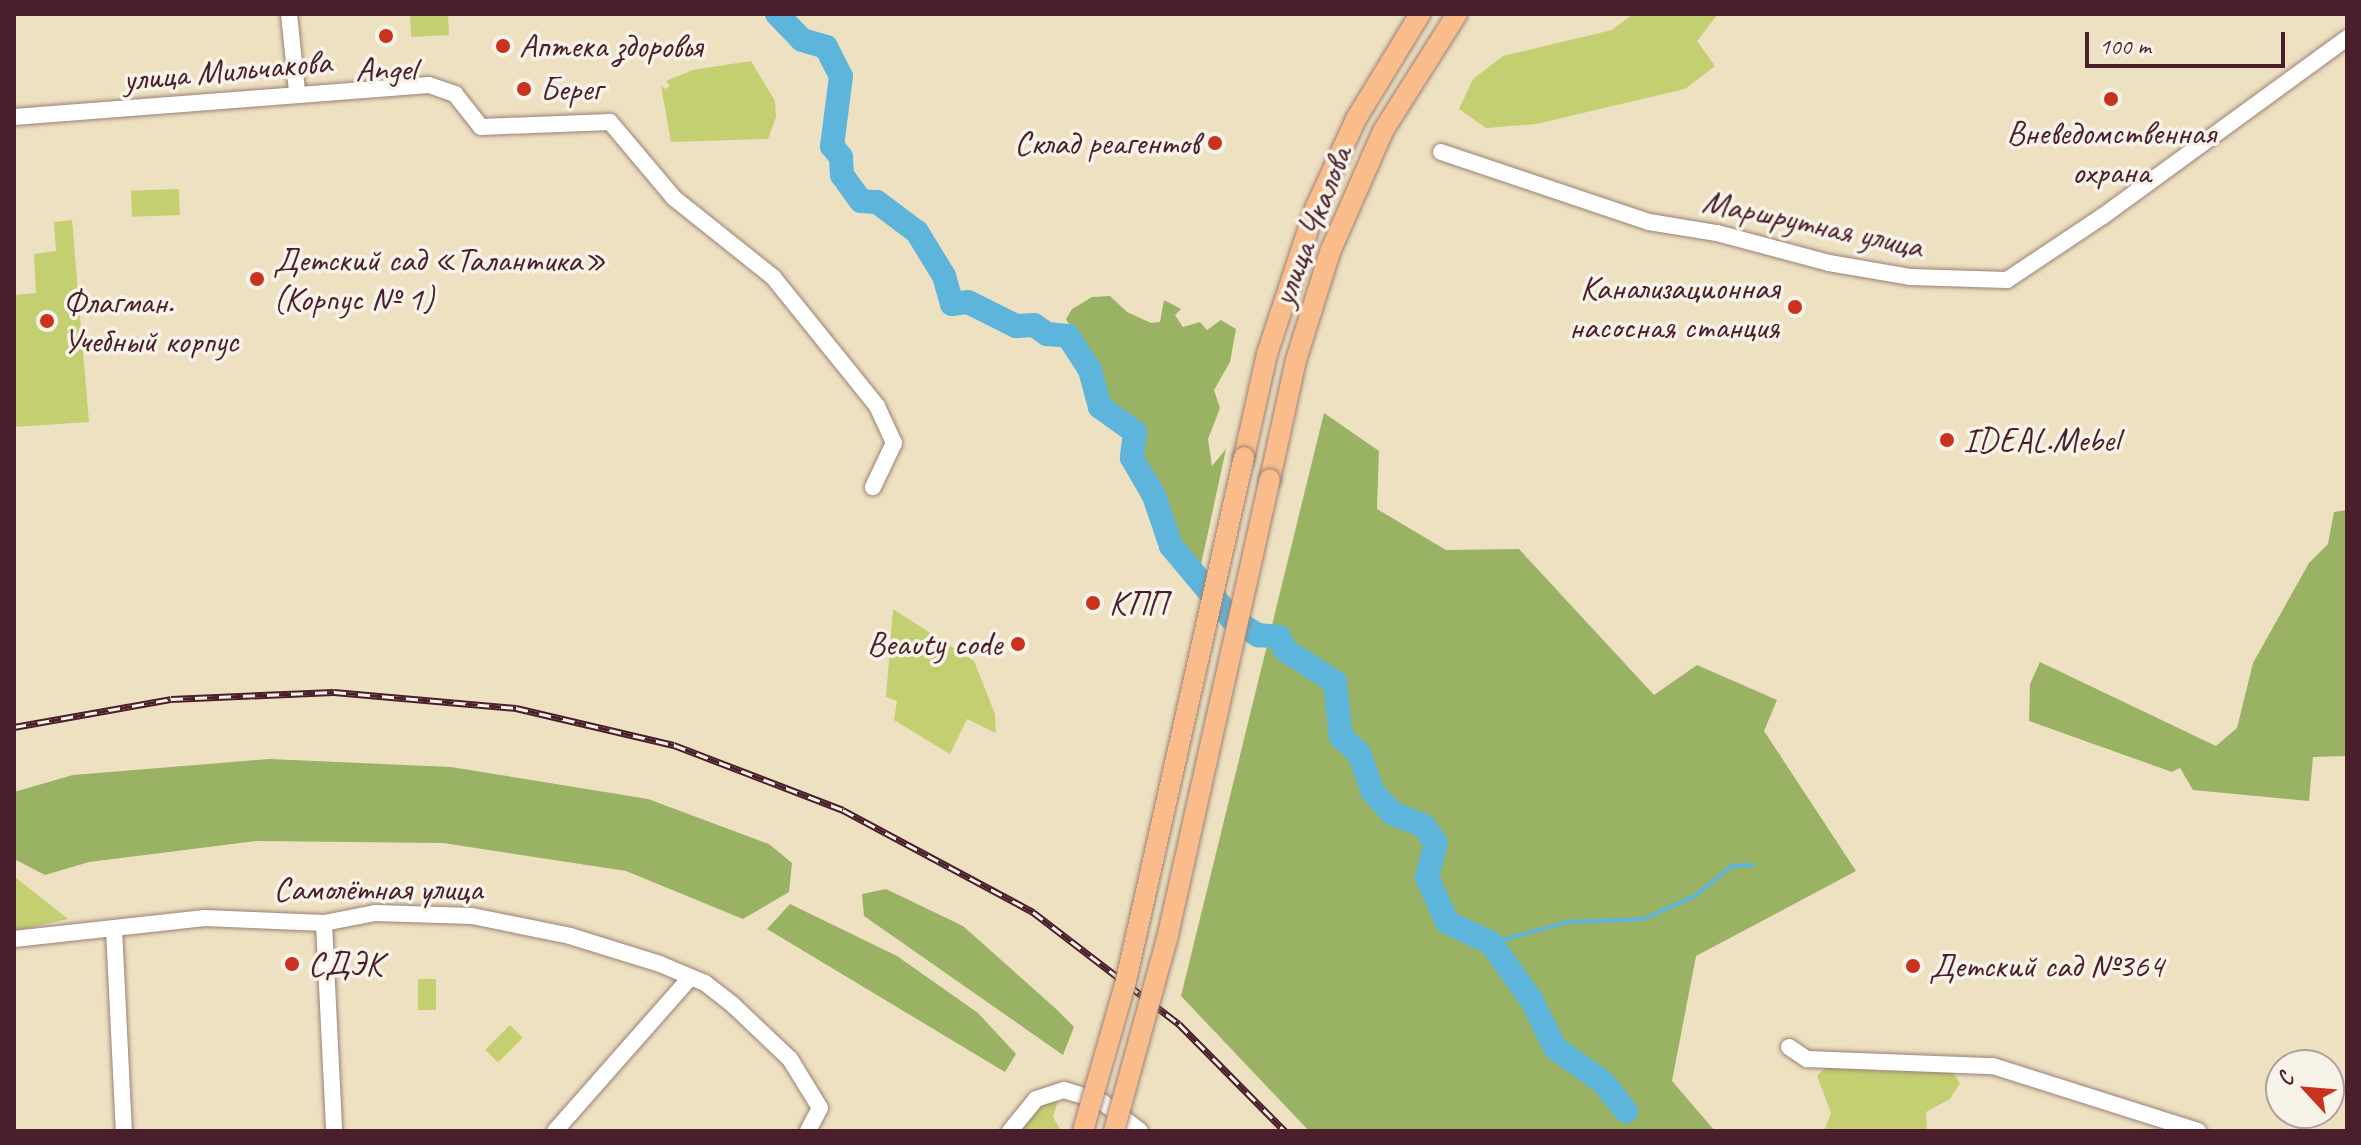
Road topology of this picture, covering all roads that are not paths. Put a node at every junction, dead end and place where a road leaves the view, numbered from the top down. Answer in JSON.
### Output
{"nodes":[{"id":1,"x":289,"y":14,"type":"edge"},
{"id":2,"x":1420,"y":14,"type":"edge"},
{"id":3,"x":1457,"y":14,"type":"edge"},
{"id":4,"x":2347,"y":38,"type":"edge"},
{"id":5,"x":297,"y":92,"type":"junction"},
{"id":6,"x":14,"y":117,"type":"edge"},
{"id":7,"x":1441,"y":152,"type":"dead end"},
{"id":8,"x":873,"y":487,"type":"dead end"},
{"id":9,"x":324,"y":923,"type":"junction"},
{"id":10,"x":114,"y":929,"type":"junction"},
{"id":11,"x":14,"y":939,"type":"edge"},
{"id":12,"x":690,"y":978,"type":"junction"},
{"id":13,"x":1789,"y":1047,"type":"dead end"},
{"id":14,"x":124,"y":1131,"type":"edge"},
{"id":15,"x":334,"y":1131,"type":"edge"},
{"id":16,"x":555,"y":1131,"type":"edge"},
{"id":17,"x":808,"y":1131,"type":"edge"},
{"id":18,"x":1010,"y":1131,"type":"edge"},
{"id":19,"x":1083,"y":1131,"type":"edge"},
{"id":20,"x":1114,"y":1131,"type":"edge"},
{"id":21,"x":1140,"y":1131,"type":"edge"},
{"id":22,"x":2198,"y":1131,"type":"edge"}],
"edges":[{"from":1,"to":5,"type":"street"},
{"from":2,"to":19,"type":"main road","name":"улица Чкалова","bridge":true},
{"from":3,"to":20,"type":"main road","name":"улица Чкалова","bridge":true},
{"from":4,"to":7,"type":"street","name":"Маршрутная улица"},
{"from":5,"to":6,"type":"street","name":"улица Мильчакова"},
{"from":5,"to":8,"type":"street","name":"улица Мильчакова"},
{"from":9,"to":10,"type":"street","name":"Самолётная улица"},
{"from":9,"to":12,"type":"street","name":"Самолётная улица"},
{"from":9,"to":15,"type":"street"},
{"from":10,"to":11,"type":"street","name":"Самолётная улица"},
{"from":10,"to":14,"type":"street"},
{"from":12,"to":16,"type":"street"},
{"from":12,"to":17,"type":"street","name":"Самолётная улица"},
{"from":13,"to":22,"type":"street"},
{"from":18,"to":21,"type":"street"}]}
